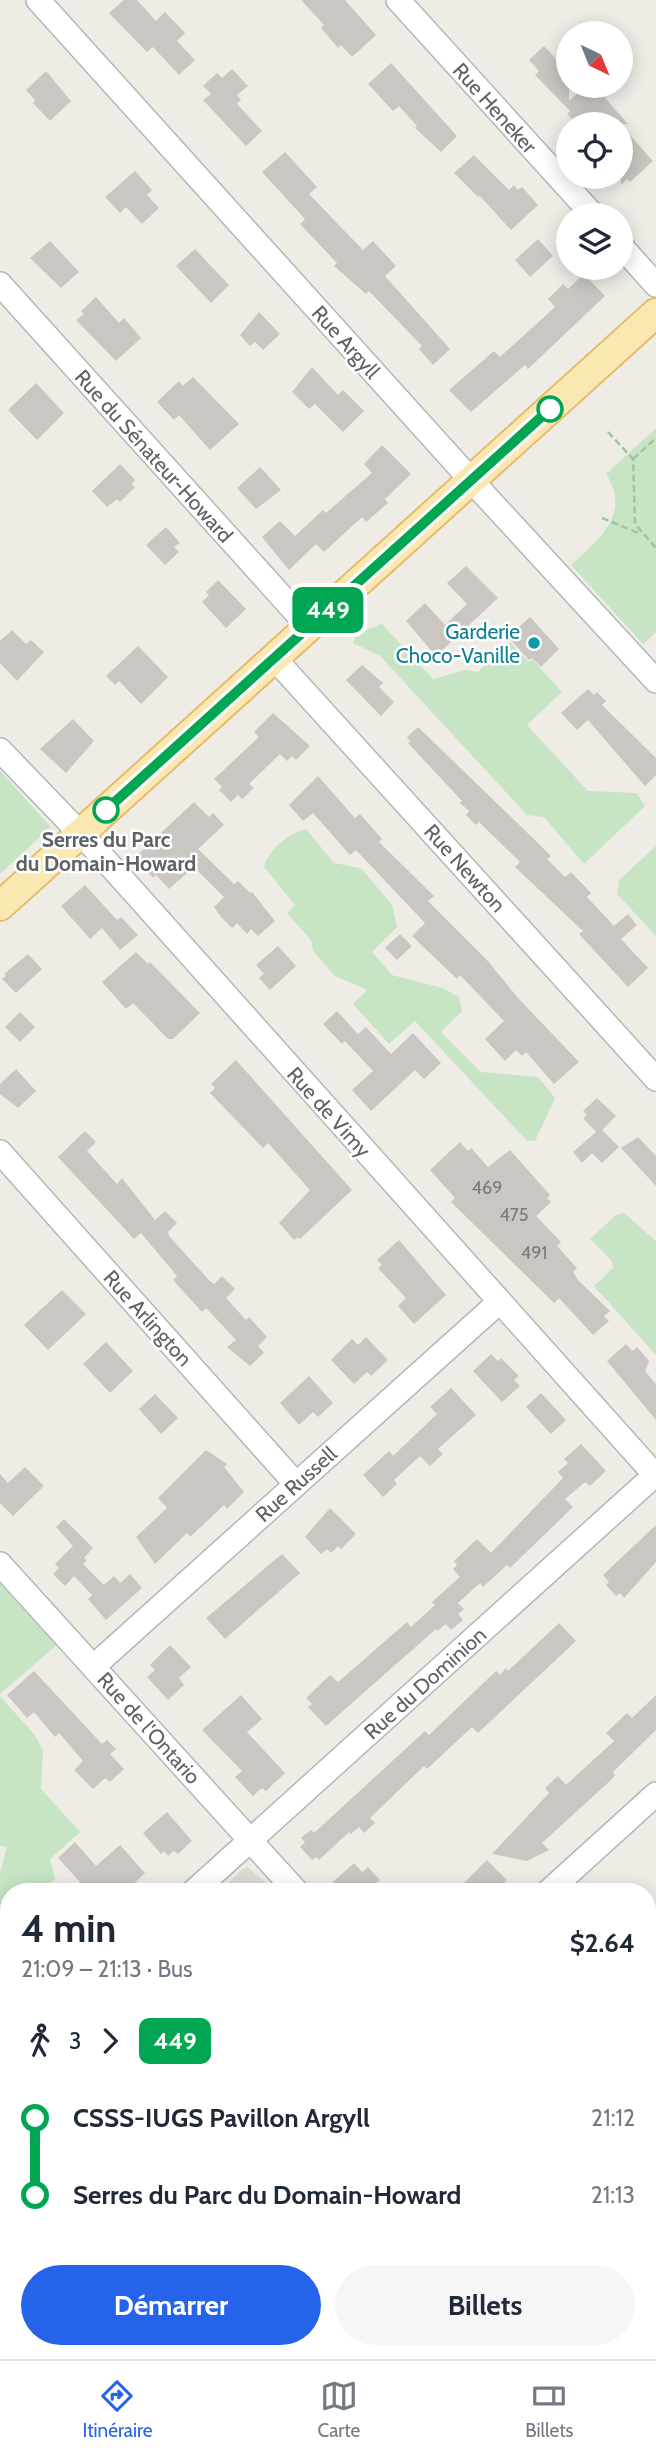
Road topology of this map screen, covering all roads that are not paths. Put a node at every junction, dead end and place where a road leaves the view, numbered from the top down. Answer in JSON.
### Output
{"nodes":[{"id":1,"x":38,"y":0,"type":"edge"},
{"id":2,"x":398,"y":0,"type":"edge"},
{"id":3,"x":582,"y":203,"type":"edge"},
{"id":4,"x":633,"y":259,"type":"edge"},
{"id":5,"x":0,"y":285,"type":"edge"},
{"id":6,"x":656,"y":285,"type":"edge"},
{"id":7,"x":656,"y":313,"type":"edge"},
{"id":8,"x":471,"y":480,"type":"junction"},
{"id":9,"x":309,"y":627,"type":"junction"},
{"id":10,"x":274,"y":658,"type":"junction"},
{"id":11,"x":656,"y":681,"type":"edge"},
{"id":12,"x":0,"y":750,"type":"edge"},
{"id":13,"x":80,"y":834,"type":"junction"},
{"id":14,"x":0,"y":906,"type":"edge"},
{"id":15,"x":656,"y":1079,"type":"edge"},
{"id":16,"x":0,"y":1152,"type":"edge"},
{"id":17,"x":498,"y":1303,"type":"junction"},
{"id":18,"x":656,"y":1475,"type":"edge"},
{"id":19,"x":296,"y":1484,"type":"junction"},
{"id":20,"x":0,"y":1564,"type":"edge"},
{"id":21,"x":93,"y":1667,"type":"junction"},
{"id":22,"x":656,"y":1794,"type":"edge"},
{"id":23,"x":250,"y":1840,"type":"junction"},
{"id":24,"x":203,"y":1883,"type":"edge"},
{"id":25,"x":289,"y":1883,"type":"edge"},
{"id":26,"x":558,"y":1883,"type":"edge"}],
"edges":[{"from":1,"to":8,"type":"street","name":"Rue Argyll"},
{"from":2,"to":3,"type":"street","name":"Rue Heneker"},
{"from":4,"to":6,"type":"street"},
{"from":5,"to":9,"type":"street","name":"Rue du Sénateur-Howard"},
{"from":7,"to":8,"type":"main road"},
{"from":8,"to":9,"type":"main road"},
{"from":8,"to":11,"type":"street","name":"Rue Argyll"},
{"from":9,"to":10,"type":"main road"},
{"from":10,"to":13,"type":"main road"},
{"from":10,"to":15,"type":"street","name":"Rue Newton"},
{"from":12,"to":13,"type":"street","name":"Rue de Vimy"},
{"from":13,"to":14,"type":"main road"},
{"from":13,"to":17,"type":"street","name":"Rue de Vimy"},
{"from":16,"to":19,"type":"street","name":"Rue Arlington"},
{"from":17,"to":18,"type":"street","name":"Rue de Vimy"},
{"from":17,"to":19,"type":"street","name":"Rue Russell"},
{"from":18,"to":23,"type":"street","name":"Rue du Dominion"},
{"from":19,"to":21,"type":"street","name":"Rue Russell"},
{"from":20,"to":21,"type":"street","name":"Rue de l'Ontario"},
{"from":21,"to":23,"type":"street","name":"Rue de l'Ontario"},
{"from":22,"to":26,"type":"street"},
{"from":23,"to":24,"type":"street","name":"Rue du Dominion"},
{"from":23,"to":25,"type":"street","name":"Rue de l'Ontario"}]}
